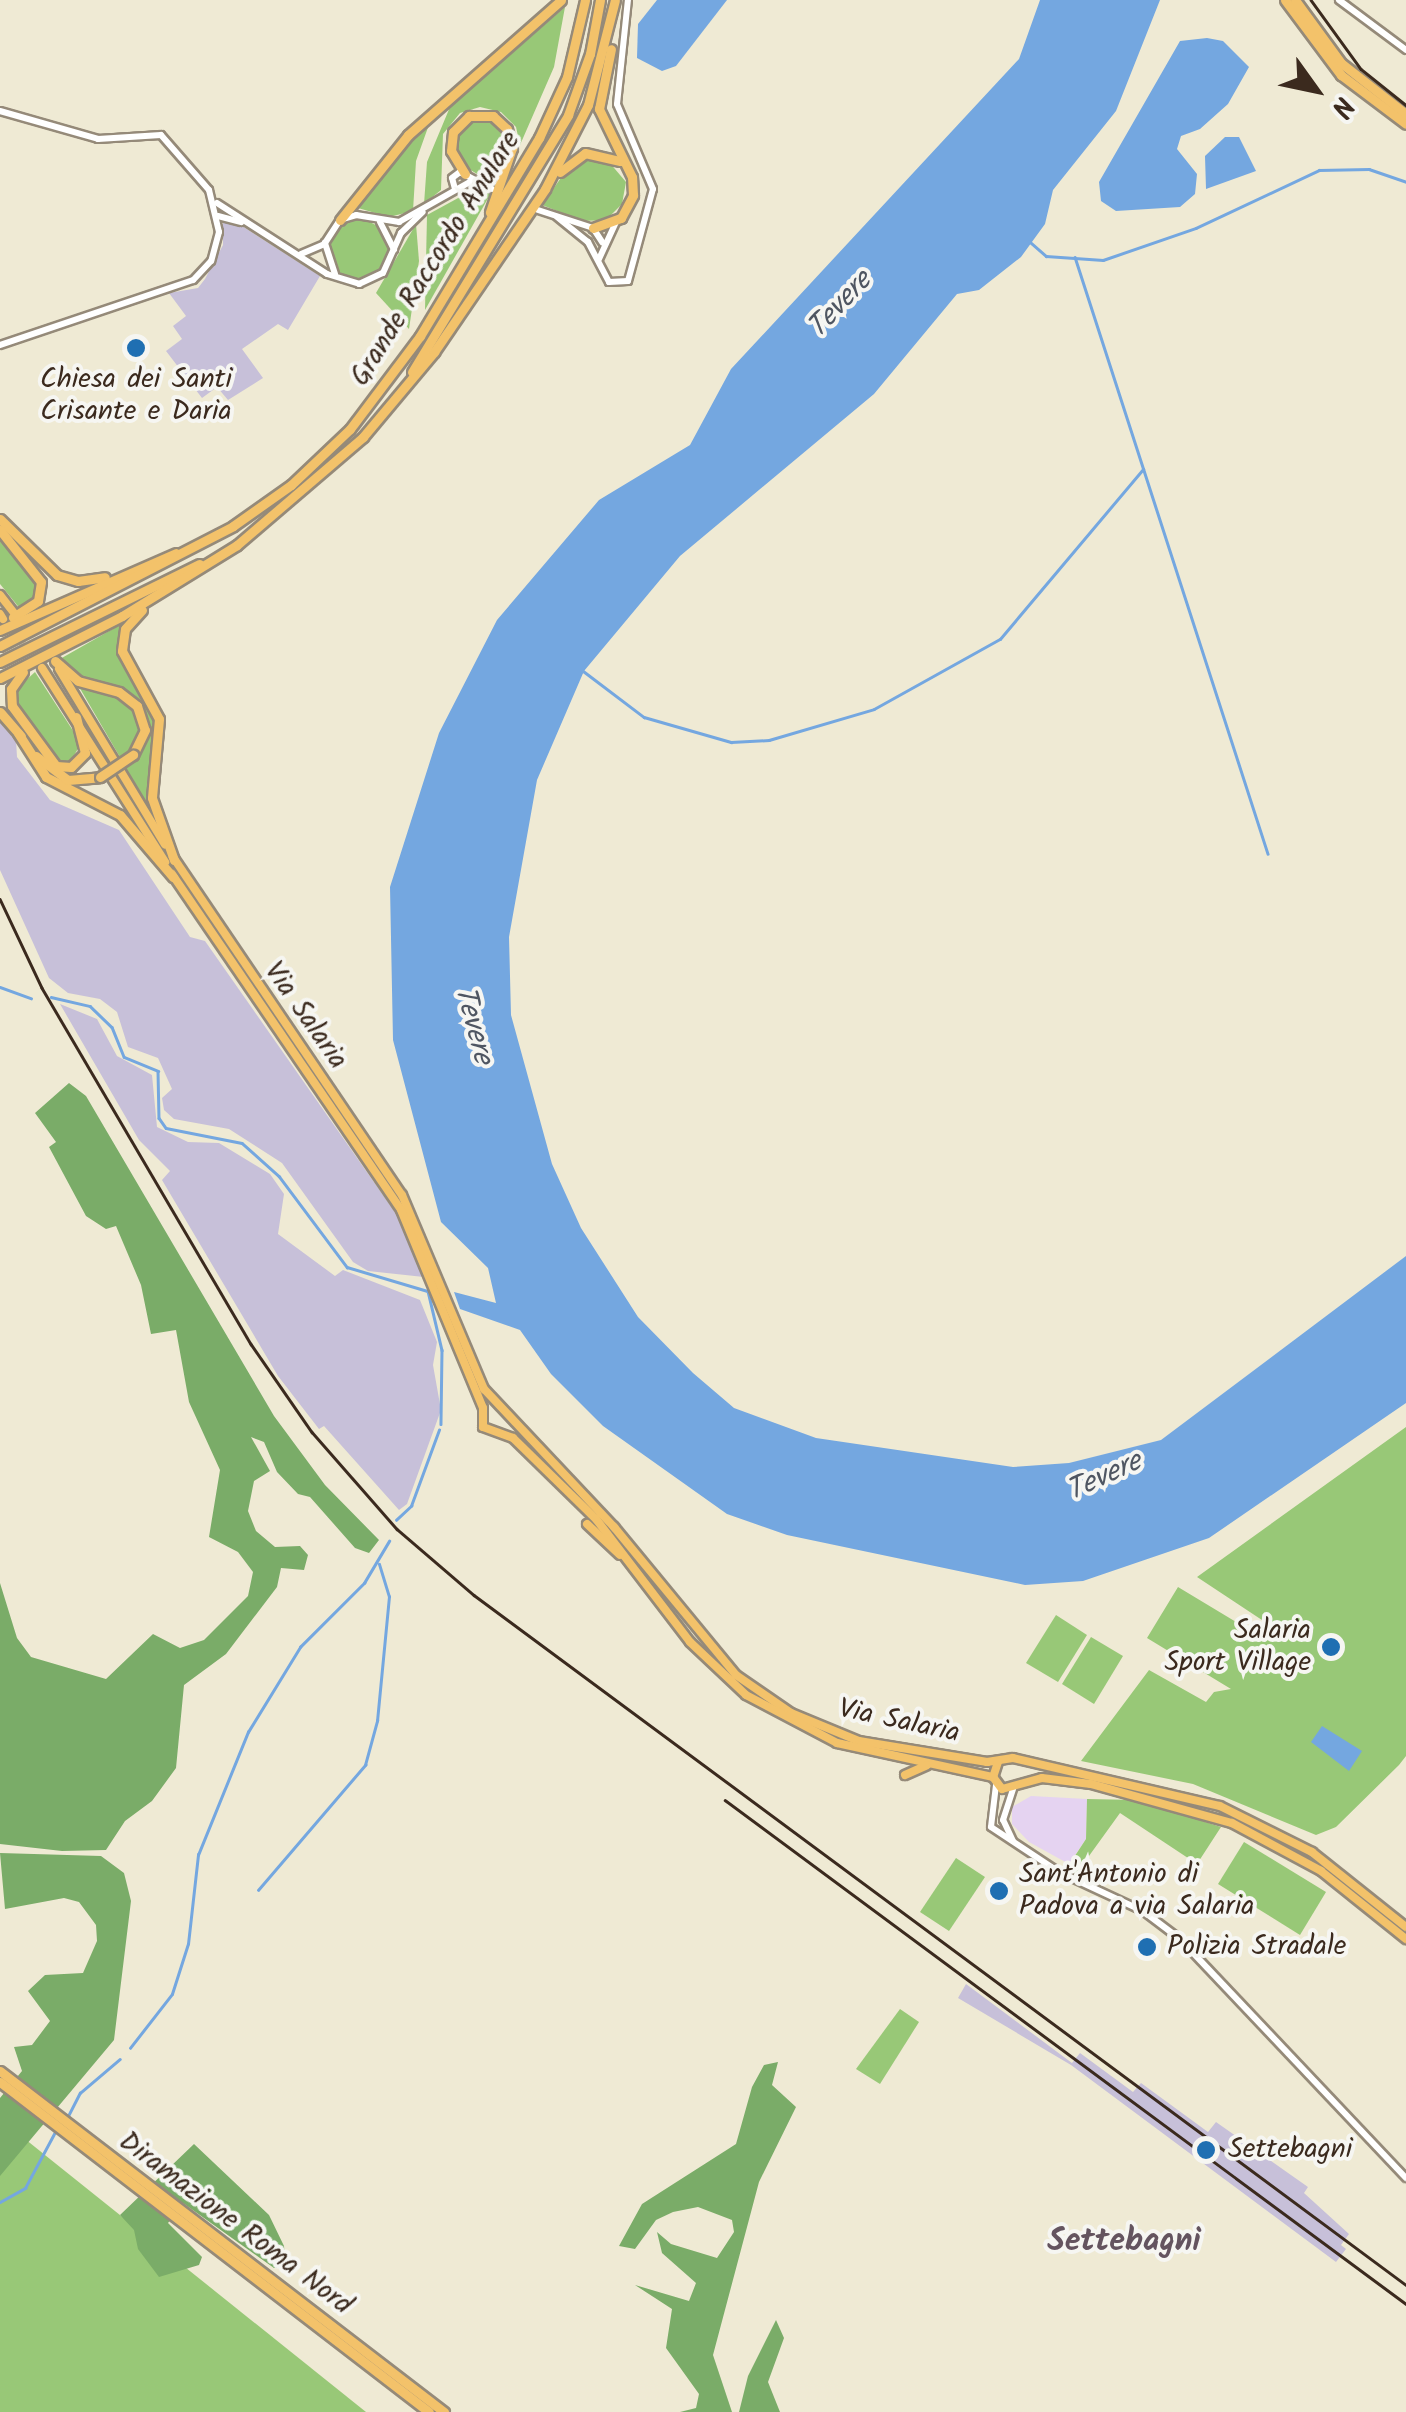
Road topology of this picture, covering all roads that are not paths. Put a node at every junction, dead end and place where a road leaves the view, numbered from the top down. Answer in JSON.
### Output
{"nodes":[{"id":1,"x":562,"y":0,"type":"edge"},
{"id":2,"x":585,"y":0,"type":"edge"},
{"id":3,"x":600,"y":0,"type":"edge"},
{"id":4,"x":628,"y":0,"type":"edge"},
{"id":5,"x":1285,"y":0,"type":"edge"},
{"id":6,"x":1295,"y":0,"type":"edge"},
{"id":7,"x":1338,"y":0,"type":"edge"},
{"id":8,"x":614,"y":6,"type":"edge"},
{"id":9,"x":1406,"y":50,"type":"edge"},
{"id":10,"x":0,"y":111,"type":"edge"},
{"id":11,"x":1406,"y":114,"type":"edge"},
{"id":12,"x":1406,"y":124,"type":"edge"},
{"id":13,"x":624,"y":164,"type":"junction"},
{"id":14,"x":467,"y":178,"type":"junction"},
{"id":15,"x":455,"y":189,"type":"junction"},
{"id":16,"x":492,"y":189,"type":"dead end"},
{"id":17,"x":545,"y":189,"type":"junction"},
{"id":18,"x":216,"y":203,"type":"junction"},
{"id":19,"x":538,"y":210,"type":"dead end"},
{"id":20,"x":423,"y":212,"type":"junction"},
{"id":21,"x":218,"y":216,"type":"junction"},
{"id":22,"x":557,"y":217,"type":"junction"},
{"id":23,"x":374,"y":219,"type":"junction"},
{"id":24,"x":340,"y":220,"type":"junction"},
{"id":25,"x":618,"y":220,"type":"junction"},
{"id":26,"x":252,"y":227,"type":"junction"},
{"id":27,"x":593,"y":228,"type":"junction"},
{"id":28,"x":602,"y":242,"type":"junction"},
{"id":29,"x":324,"y":243,"type":"junction"},
{"id":30,"x":476,"y":244,"type":"junction"},
{"id":31,"x":394,"y":251,"type":"junction"},
{"id":32,"x":293,"y":252,"type":"junction"},
{"id":33,"x":600,"y":266,"type":"junction"},
{"id":34,"x":339,"y":278,"type":"junction"},
{"id":35,"x":0,"y":346,"type":"edge"},
{"id":36,"x":391,"y":403,"type":"junction"},
{"id":37,"x":0,"y":510,"type":"edge"},
{"id":38,"x":0,"y":519,"type":"edge"},
{"id":39,"x":0,"y":530,"type":"edge"},
{"id":40,"x":216,"y":536,"type":"junction"},
{"id":41,"x":21,"y":539,"type":"junction"},
{"id":42,"x":237,"y":545,"type":"junction"},
{"id":43,"x":132,"y":570,"type":"junction"},
{"id":44,"x":172,"y":587,"type":"junction"},
{"id":45,"x":0,"y":595,"type":"edge"},
{"id":46,"x":14,"y":612,"type":"dead end"},
{"id":47,"x":1,"y":622,"type":"edge"},
{"id":48,"x":0,"y":646,"type":"edge"},
{"id":49,"x":54,"y":661,"type":"joint"},
{"id":50,"x":0,"y":662,"type":"edge"},
{"id":51,"x":39,"y":664,"type":"junction"},
{"id":52,"x":0,"y":678,"type":"edge"},
{"id":53,"x":0,"y":712,"type":"edge"},
{"id":54,"x":76,"y":717,"type":"junction"},
{"id":55,"x":18,"y":733,"type":"junction"},
{"id":56,"x":174,"y":860,"type":"junction"},
{"id":57,"x":174,"y":876,"type":"junction"},
{"id":58,"x":454,"y":1324,"type":"junction"},
{"id":59,"x":499,"y":1404,"type":"junction"},
{"id":60,"x":483,"y":1408,"type":"junction"},
{"id":61,"x":508,"y":1413,"type":"junction"},
{"id":62,"x":500,"y":1430,"type":"junction"},
{"id":63,"x":587,"y":1524,"type":"dead end"},
{"id":64,"x":631,"y":1565,"type":"junction"},
{"id":65,"x":998,"y":1762,"type":"junction"},
{"id":66,"x":1020,"y":1762,"type":"junction"},
{"id":67,"x":936,"y":1764,"type":"junction"},
{"id":68,"x":904,"y":1775,"type":"dead end"},
{"id":69,"x":994,"y":1780,"type":"junction"},
{"id":70,"x":1016,"y":1788,"type":"junction"},
{"id":71,"x":1014,"y":1842,"type":"junction"},
{"id":72,"x":1406,"y":1927,"type":"edge"},
{"id":73,"x":1406,"y":1939,"type":"edge"},
{"id":74,"x":3,"y":2079,"type":"edge"},
{"id":75,"x":1406,"y":2178,"type":"edge"},
{"id":76,"x":196,"y":2229,"type":"junction"},
{"id":77,"x":429,"y":2412,"type":"edge"},
{"id":78,"x":444,"y":2412,"type":"edge"}],
"edges":[{"from":1,"to":24,"type":"highway"},
{"from":2,"to":30,"type":"highway","name":"Grande Raccordo Anulare"},
{"from":3,"to":36,"type":"highway","name":"Grande Raccordo Anulare"},
{"from":4,"to":33,"type":"street"},
{"from":5,"to":12,"type":"highway"},
{"from":6,"to":11,"type":"highway"},
{"from":7,"to":9,"type":"street"},
{"from":8,"to":13,"type":"highway"},
{"from":8,"to":17,"type":"highway","name":"Grande Raccordo Anulare"},
{"from":10,"to":18,"type":"street"},
{"from":13,"to":17,"type":"highway"},
{"from":13,"to":25,"type":"highway"},
{"from":14,"to":15,"type":"street"},
{"from":14,"to":15,"type":"street"},
{"from":14,"to":16,"type":"street"},
{"from":14,"to":30,"type":"highway"},
{"from":15,"to":20,"type":"street"},
{"from":17,"to":36,"type":"highway","name":"Grande Raccordo Anulare"},
{"from":18,"to":21,"type":"street"},
{"from":18,"to":26,"type":"street"},
{"from":19,"to":22,"type":"street"},
{"from":20,"to":23,"type":"street"},
{"from":20,"to":31,"type":"street"},
{"from":21,"to":26,"type":"street"},
{"from":21,"to":35,"type":"street"},
{"from":22,"to":27,"type":"street"},
{"from":22,"to":33,"type":"street"},
{"from":23,"to":24,"type":"street"},
{"from":23,"to":31,"type":"street"},
{"from":24,"to":29,"type":"street"},
{"from":25,"to":27,"type":"highway"},
{"from":25,"to":28,"type":"street"},
{"from":26,"to":32,"type":"street"},
{"from":27,"to":28,"type":"street"},
{"from":28,"to":33,"type":"street"},
{"from":29,"to":32,"type":"street"},
{"from":29,"to":34,"type":"street"},
{"from":30,"to":40,"type":"highway","name":"Grande Raccordo Anulare"},
{"from":31,"to":34,"type":"street"},
{"from":32,"to":34,"type":"street"},
{"from":36,"to":42,"type":"highway","name":"Grande Raccordo Anulare"},
{"from":37,"to":41,"type":"highway"},
{"from":38,"to":41,"type":"highway"},
{"from":39,"to":47,"type":"highway"},
{"from":40,"to":43,"type":"highway","name":"Grande Raccordo Anulare"},
{"from":40,"to":48,"type":"highway","name":"Grande Raccordo Anulare"},
{"from":41,"to":43,"type":"highway"},
{"from":42,"to":44,"type":"highway","name":"Grande Raccordo Anulare"},
{"from":42,"to":50,"type":"highway","name":"Grande Raccordo Anulare"},
{"from":43,"to":47,"type":"highway","name":"Grande Raccordo Anulare"},
{"from":44,"to":51,"type":"highway","name":"Grande Raccordo Anulare"},
{"from":44,"to":56,"type":"highway"},
{"from":45,"to":46,"type":"main road"},
{"from":49,"to":55,"type":"highway","bridge":true},
{"from":49,"to":56,"type":"main road","name":"Via Salaria"},
{"from":51,"to":52,"type":"highway","name":"Grande Raccordo Anulare"},
{"from":51,"to":54,"type":"main road","name":"Via Salaria"},
{"from":51,"to":54,"type":"highway"},
{"from":53,"to":55,"type":"highway"},
{"from":54,"to":57,"type":"main road","name":"Via Salaria"},
{"from":55,"to":57,"type":"highway"},
{"from":56,"to":58,"type":"main road","name":"Via Salaria"},
{"from":57,"to":58,"type":"main road","name":"Via Salaria"},
{"from":58,"to":59,"type":"main road","name":"Via Salaria"},
{"from":58,"to":60,"type":"main road","name":"Via Salaria"},
{"from":59,"to":60,"type":"main road"},
{"from":59,"to":61,"type":"main road","name":"Via Salaria"},
{"from":60,"to":62,"type":"main road","name":"Via Salaria"},
{"from":61,"to":62,"type":"main road"},
{"from":61,"to":65,"type":"main road","name":"Via Salaria"},
{"from":62,"to":64,"type":"main road","name":"Via Salaria"},
{"from":63,"to":64,"type":"main road"},
{"from":64,"to":67,"type":"main road","name":"Via Salaria"},
{"from":65,"to":66,"type":"main road","name":"Via Salaria"},
{"from":65,"to":69,"type":"main road"},
{"from":66,"to":70,"type":"main road"},
{"from":66,"to":72,"type":"main road","name":"Via Salaria"},
{"from":67,"to":68,"type":"main road"},
{"from":67,"to":69,"type":"main road","name":"Via Salaria"},
{"from":69,"to":70,"type":"main road","name":"Via Salaria"},
{"from":69,"to":71,"type":"street"},
{"from":70,"to":71,"type":"street"},
{"from":70,"to":73,"type":"main road"},
{"from":71,"to":75,"type":"street"},
{"from":74,"to":76,"type":"highway","name":"Diramazione Roma Nord"},
{"from":76,"to":77,"type":"highway","name":"Diramazione Roma Nord"},
{"from":76,"to":78,"type":"highway","name":"Diramazione Roma Nord"}]}
